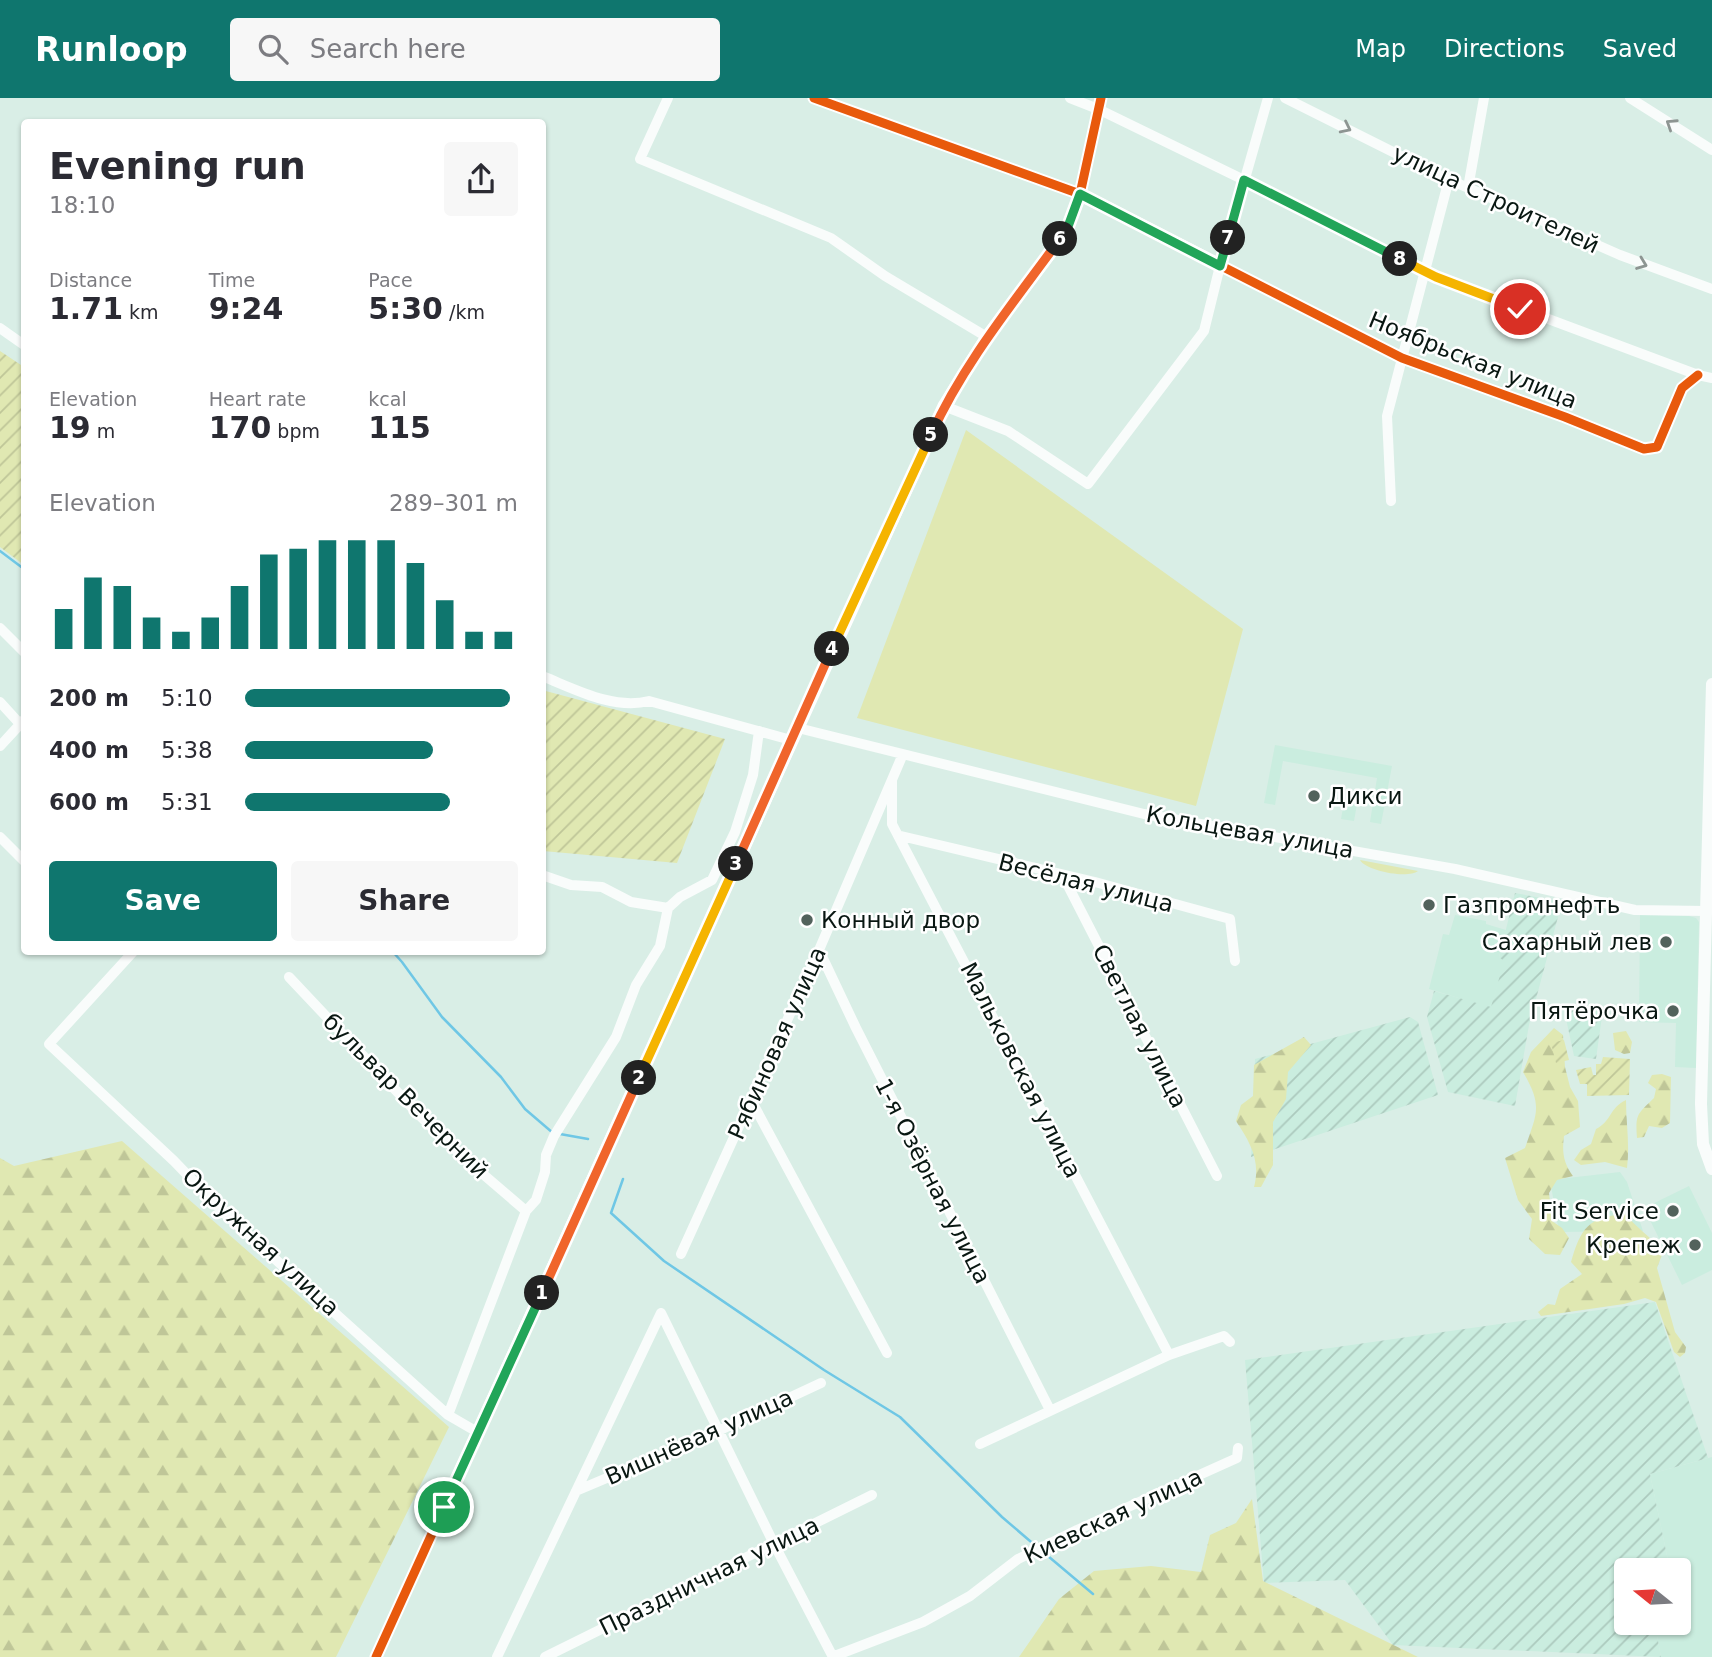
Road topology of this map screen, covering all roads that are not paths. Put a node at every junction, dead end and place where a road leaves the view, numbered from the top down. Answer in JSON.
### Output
{"nodes":[{"id":1,"x":668,"y":98,"type":"edge"},
{"id":2,"x":814,"y":98,"type":"edge"},
{"id":3,"x":1070,"y":98,"type":"edge"},
{"id":4,"x":1101,"y":98,"type":"edge"},
{"id":5,"x":1268,"y":98,"type":"edge"},
{"id":6,"x":1285,"y":98,"type":"edge"},
{"id":7,"x":1484,"y":98,"type":"edge"},
{"id":8,"x":1630,"y":98,"type":"edge"},
{"id":9,"x":1098,"y":109,"type":"junction"},
{"id":10,"x":1712,"y":150,"type":"edge"},
{"id":11,"x":1449,"y":179,"type":"junction"},
{"id":12,"x":1244,"y":180,"type":"junction"},
{"id":13,"x":1468,"y":188,"type":"junction"},
{"id":14,"x":1080,"y":194,"type":"junction"},
{"id":15,"x":1220,"y":266,"type":"junction"},
{"id":16,"x":1425,"y":271,"type":"junction"},
{"id":17,"x":1712,"y":289,"type":"edge"},
{"id":18,"x":0,"y":328,"type":"edge"},
{"id":19,"x":987,"y":337,"type":"junction"},
{"id":20,"x":21,"y":343,"type":"edge"},
{"id":21,"x":1402,"y":358,"type":"junction"},
{"id":22,"x":1698,"y":375,"type":"junction"},
{"id":23,"x":1712,"y":378,"type":"edge"},
{"id":24,"x":944,"y":406,"type":"junction"},
{"id":25,"x":1391,"y":501,"type":"dead end"},
{"id":26,"x":0,"y":628,"type":"edge"},
{"id":27,"x":21,"y":649,"type":"edge"},
{"id":28,"x":546,"y":678,"type":"edge"},
{"id":29,"x":1712,"y":684,"type":"edge"},
{"id":30,"x":0,"y":702,"type":"edge"},
{"id":31,"x":21,"y":721,"type":"edge"},
{"id":32,"x":21,"y":723,"type":"edge"},
{"id":33,"x":1711,"y":724,"type":"edge"},
{"id":34,"x":798,"y":728,"type":"junction"},
{"id":35,"x":759,"y":731,"type":"junction"},
{"id":36,"x":792,"y":740,"type":"junction"},
{"id":37,"x":0,"y":746,"type":"edge"},
{"id":38,"x":903,"y":754,"type":"junction"},
{"id":39,"x":892,"y":781,"type":"junction"},
{"id":40,"x":901,"y":836,"type":"junction"},
{"id":41,"x":0,"y":837,"type":"edge"},
{"id":42,"x":21,"y":858,"type":"edge"},
{"id":43,"x":546,"y":876,"type":"edge"},
{"id":44,"x":1063,"y":876,"type":"junction"},
{"id":45,"x":1709,"y":897,"type":"edge"},
{"id":46,"x":668,"y":908,"type":"junction"},
{"id":47,"x":1706,"y":911,"type":"junction"},
{"id":48,"x":820,"y":950,"type":"junction"},
{"id":49,"x":125,"y":955,"type":"edge"},
{"id":50,"x":1235,"y":961,"type":"dead end"},
{"id":51,"x":289,"y":977,"type":"dead end"},
{"id":52,"x":751,"y":1100,"type":"junction"},
{"id":53,"x":1712,"y":1170,"type":"edge"},
{"id":54,"x":1217,"y":1176,"type":"dead end"},
{"id":55,"x":526,"y":1210,"type":"junction"},
{"id":56,"x":681,"y":1254,"type":"dead end"},
{"id":57,"x":1230,"y":1342,"type":"dead end"},
{"id":58,"x":887,"y":1353,"type":"dead end"},
{"id":59,"x":1169,"y":1355,"type":"junction"},
{"id":60,"x":821,"y":1383,"type":"dead end"},
{"id":61,"x":1049,"y":1410,"type":"junction"},
{"id":62,"x":448,"y":1415,"type":"junction"},
{"id":63,"x":718,"y":1431,"type":"junction"},
{"id":64,"x":479,"y":1433,"type":"junction"},
{"id":65,"x":980,"y":1444,"type":"dead end"},
{"id":66,"x":1238,"y":1448,"type":"dead end"},
{"id":67,"x":576,"y":1491,"type":"junction"},
{"id":68,"x":872,"y":1495,"type":"dead end"},
{"id":69,"x":774,"y":1544,"type":"junction"},
{"id":70,"x":376,"y":1657,"type":"edge"},
{"id":71,"x":497,"y":1657,"type":"edge"},
{"id":72,"x":545,"y":1657,"type":"edge"},
{"id":73,"x":832,"y":1657,"type":"edge"}],
"edges":[{"from":1,"to":19,"type":"street"},
{"from":2,"to":14,"type":"street","name":"Ноябрьская улица"},
{"from":3,"to":9,"type":"street"},
{"from":4,"to":9,"type":"street"},
{"from":5,"to":12,"type":"street"},
{"from":6,"to":11,"type":"street","name":"улица Строителей","one_way":true},
{"from":7,"to":13,"type":"street"},
{"from":10,"to":8,"type":"street","one_way":true},
{"from":9,"to":12,"type":"street"},
{"from":9,"to":14,"type":"street"},
{"from":11,"to":13,"type":"street","name":"улица Строителей"},
{"from":11,"to":16,"type":"street"},
{"from":12,"to":15,"type":"street"},
{"from":12,"to":16,"type":"street"},
{"from":13,"to":17,"type":"street","name":"улица Строителей","one_way":true},
{"from":14,"to":15,"type":"street","name":"Ноябрьская улица"},
{"from":14,"to":19,"type":"street"},
{"from":15,"to":21,"type":"street","name":"Ноябрьская улица"},
{"from":15,"to":24,"type":"street"},
{"from":16,"to":21,"type":"street"},
{"from":16,"to":22,"type":"street"},
{"from":18,"to":20,"type":"street"},
{"from":19,"to":24,"type":"street"},
{"from":21,"to":22,"type":"street","name":"Ноябрьская улица"},
{"from":21,"to":25,"type":"street"},
{"from":22,"to":23,"type":"street"},
{"from":24,"to":34,"type":"street"},
{"from":26,"to":27,"type":"street"},
{"from":28,"to":35,"type":"street"},
{"from":29,"to":33,"type":"main road"},
{"from":30,"to":31,"type":"street"},
{"from":32,"to":37,"type":"street"},
{"from":33,"to":45,"type":"main road"},
{"from":34,"to":36,"type":"street"},
{"from":34,"to":38,"type":"street","name":"Кольцевая улица"},
{"from":35,"to":36,"type":"street"},
{"from":35,"to":46,"type":"street"},
{"from":36,"to":64,"type":"street"},
{"from":38,"to":39,"type":"street","name":"Рябиновая улица"},
{"from":38,"to":47,"type":"street","name":"Кольцевая улица"},
{"from":39,"to":40,"type":"street","name":"Мальковская улица"},
{"from":39,"to":48,"type":"street","name":"Рябиновая улица"},
{"from":40,"to":44,"type":"street","name":"Весёлая улица"},
{"from":40,"to":59,"type":"street","name":"Мальковская улица"},
{"from":41,"to":42,"type":"street"},
{"from":43,"to":46,"type":"street"},
{"from":44,"to":50,"type":"street","name":"Весёлая улица"},
{"from":44,"to":54,"type":"street","name":"Светлая улица"},
{"from":45,"to":47,"type":"main road"},
{"from":46,"to":55,"type":"street"},
{"from":47,"to":53,"type":"main road"},
{"from":48,"to":52,"type":"street","name":"Рябиновая улица"},
{"from":48,"to":61,"type":"street","name":"1-я Озёрная улица"},
{"from":49,"to":62,"type":"street","name":"Окружная улица"},
{"from":51,"to":55,"type":"street","name":"бульвар Вечерний"},
{"from":52,"to":56,"type":"street","name":"Рябиновая улица"},
{"from":52,"to":58,"type":"street"},
{"from":55,"to":62,"type":"street"},
{"from":57,"to":59,"type":"street"},
{"from":59,"to":61,"type":"street"},
{"from":60,"to":63,"type":"street","name":"Вишнёвая улица"},
{"from":61,"to":65,"type":"street"},
{"from":62,"to":64,"type":"street","name":"Окружная улица"},
{"from":63,"to":67,"type":"street","name":"Вишнёвая улица"},
{"from":63,"to":67,"type":"street"},
{"from":63,"to":69,"type":"street"},
{"from":64,"to":70,"type":"street"},
{"from":66,"to":73,"type":"street","name":"Киевская улица"},
{"from":67,"to":71,"type":"street"},
{"from":68,"to":69,"type":"street","name":"Праздничная улица"},
{"from":69,"to":72,"type":"street","name":"Праздничная улица"},
{"from":69,"to":73,"type":"street"}]}
